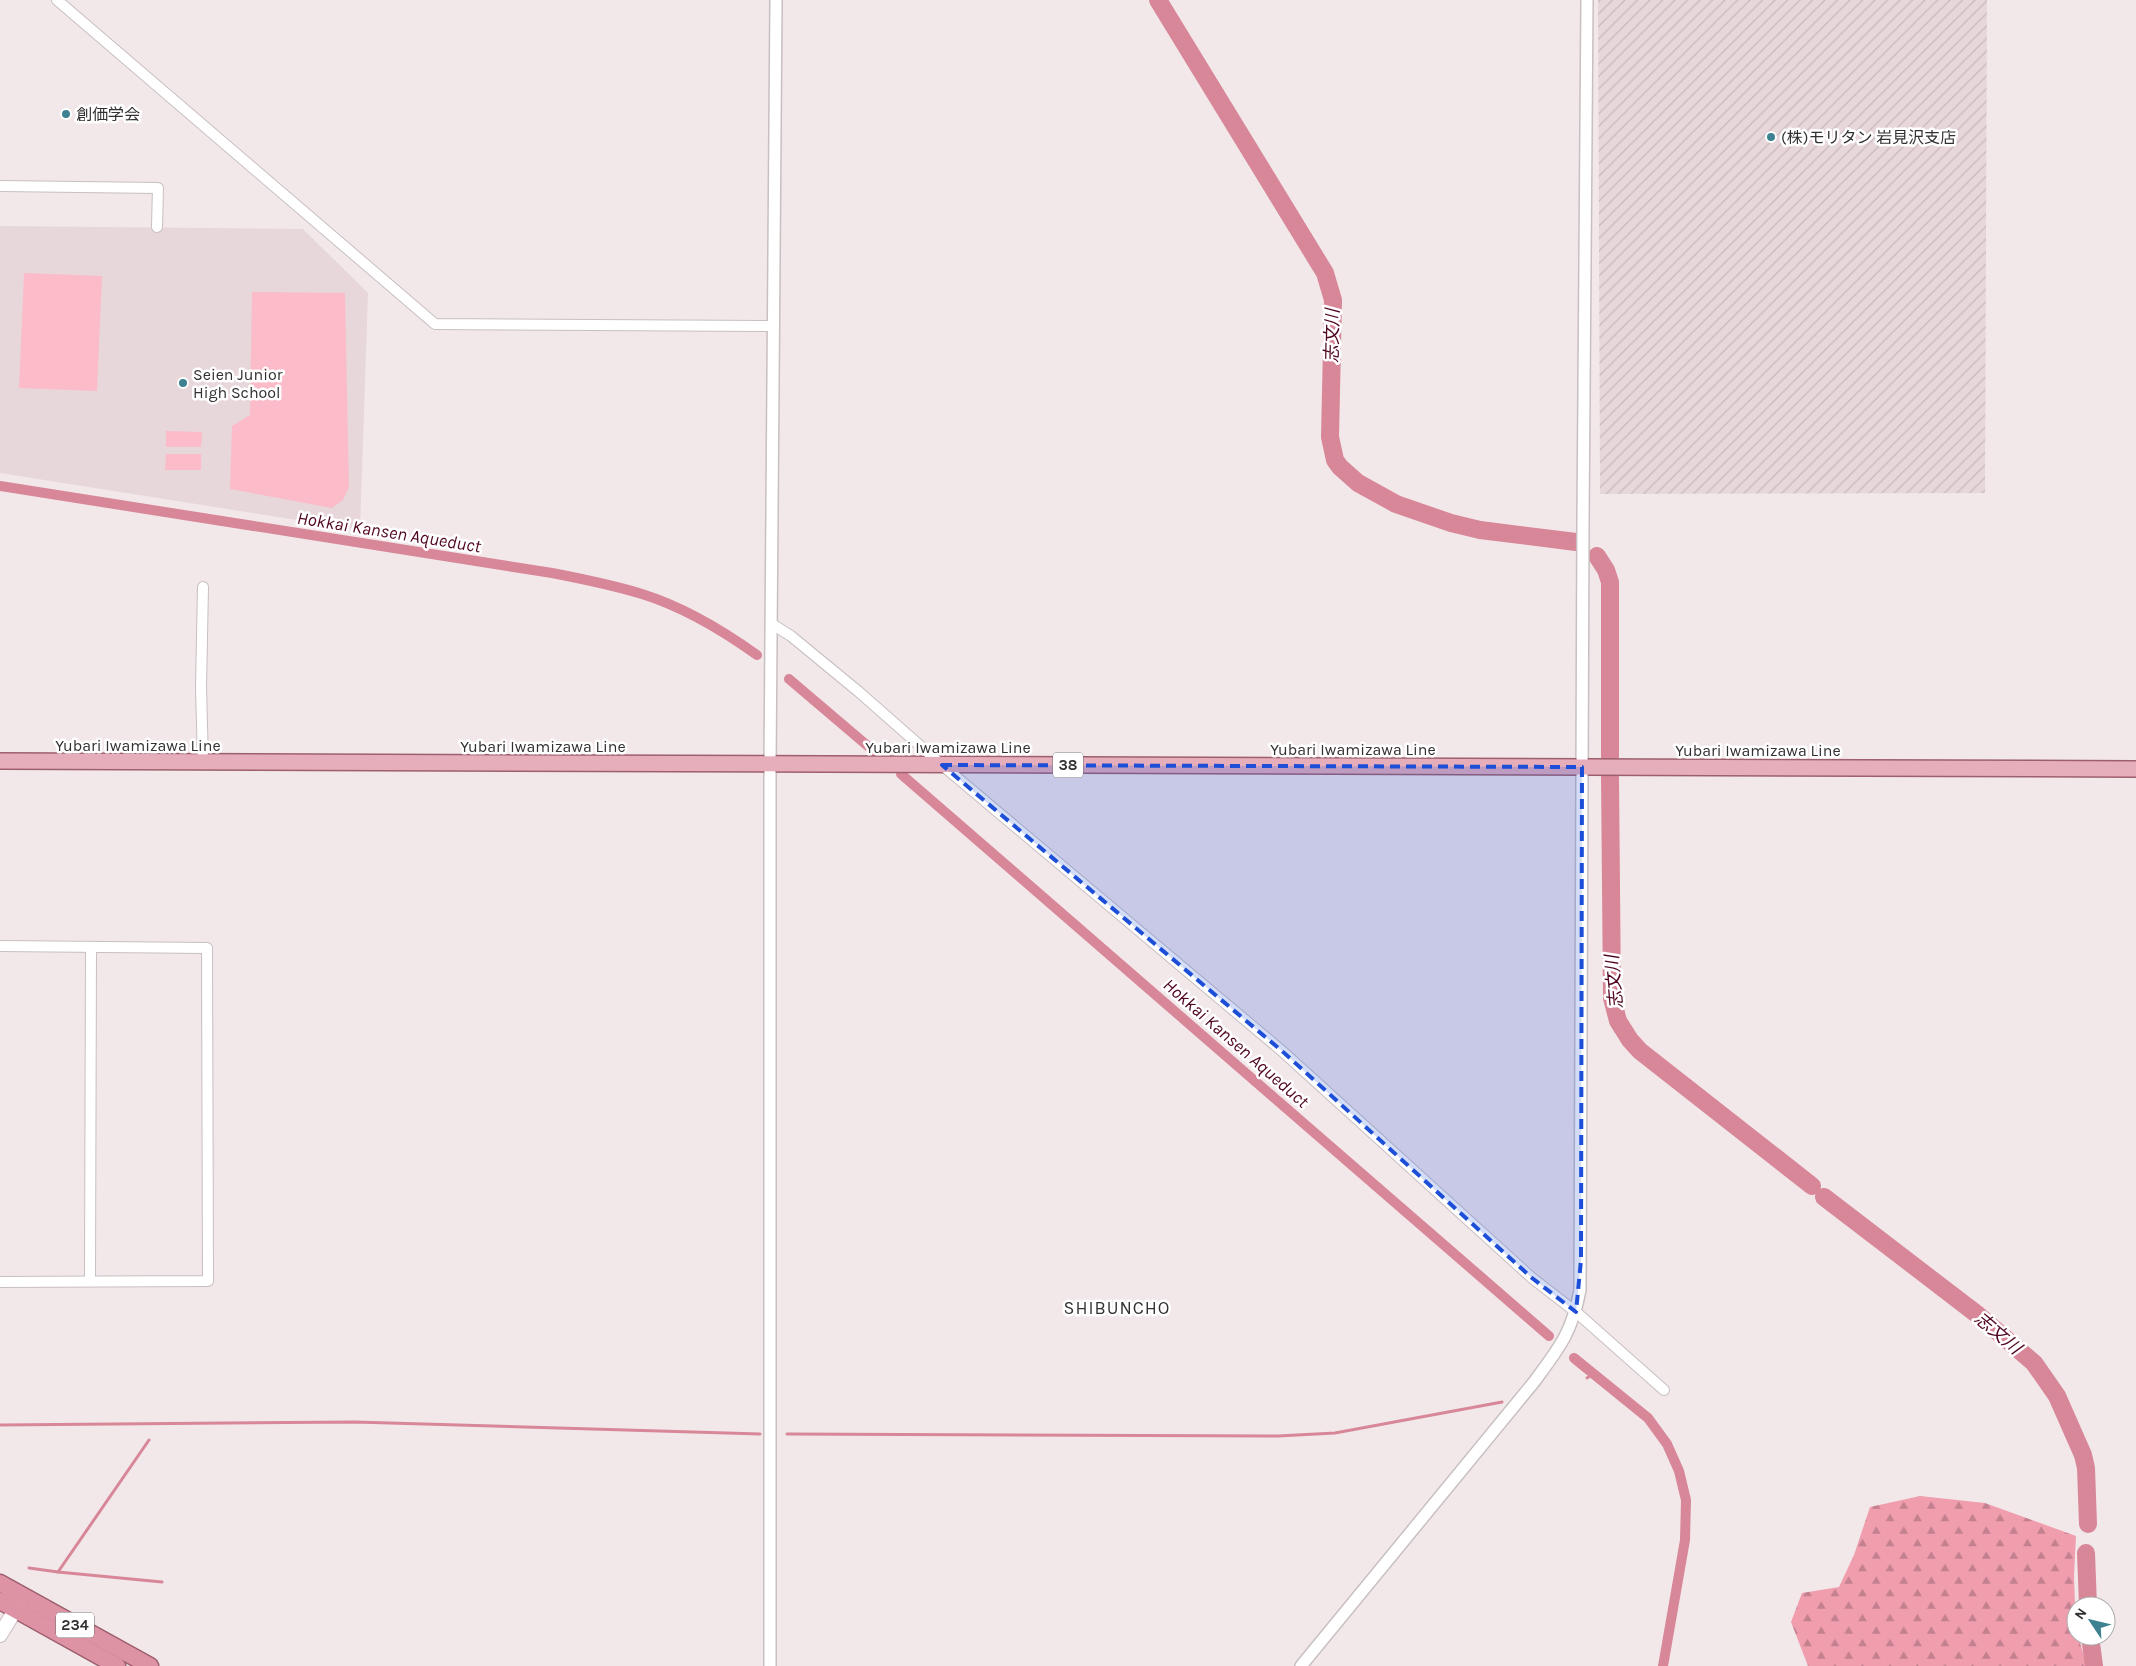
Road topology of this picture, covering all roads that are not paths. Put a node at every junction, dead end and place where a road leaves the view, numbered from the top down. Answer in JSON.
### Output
{"nodes":[{"id":1,"x":57,"y":0,"type":"edge"},
{"id":2,"x":776,"y":0,"type":"edge"},
{"id":3,"x":1587,"y":0,"type":"edge"},
{"id":4,"x":0,"y":186,"type":"edge"},
{"id":5,"x":156,"y":226,"type":"dead end"},
{"id":6,"x":774,"y":326,"type":"junction"},
{"id":7,"x":203,"y":587,"type":"dead end"},
{"id":8,"x":772,"y":624,"type":"junction"},
{"id":9,"x":0,"y":761,"type":"edge"},
{"id":10,"x":203,"y":762,"type":"junction"},
{"id":11,"x":770,"y":765,"type":"junction"},
{"id":12,"x":942,"y":765,"type":"junction"},
{"id":13,"x":1582,"y":767,"type":"junction"},
{"id":14,"x":2136,"y":769,"type":"edge"},
{"id":15,"x":0,"y":946,"type":"edge"},
{"id":16,"x":91,"y":947,"type":"junction"},
{"id":17,"x":90,"y":1281,"type":"junction"},
{"id":18,"x":0,"y":1282,"type":"edge"},
{"id":19,"x":1576,"y":1312,"type":"junction"},
{"id":20,"x":1664,"y":1390,"type":"dead end"},
{"id":21,"x":0,"y":1583,"type":"edge"},
{"id":22,"x":0,"y":1601,"type":"edge"},
{"id":23,"x":19,"y":1603,"type":"junction"},
{"id":24,"x":0,"y":1636,"type":"edge"},
{"id":25,"x":110,"y":1665,"type":"edge"},
{"id":26,"x":150,"y":1666,"type":"edge"},
{"id":27,"x":770,"y":1666,"type":"edge"},
{"id":28,"x":1301,"y":1666,"type":"edge"}],
"edges":[{"from":1,"to":6,"type":"street"},
{"from":2,"to":6,"type":"street"},
{"from":3,"to":13,"type":"street"},
{"from":4,"to":5,"type":"street"},
{"from":6,"to":8,"type":"street"},
{"from":7,"to":10,"type":"street"},
{"from":8,"to":11,"type":"street"},
{"from":8,"to":12,"type":"street"},
{"from":9,"to":10,"type":"main road","name":"Yubari Iwamizawa Line","number":"38"},
{"from":10,"to":11,"type":"main road","name":"Yubari Iwamizawa Line","number":"38"},
{"from":11,"to":12,"type":"main road","name":"Yubari Iwamizawa Line","number":"38"},
{"from":11,"to":27,"type":"street"},
{"from":12,"to":13,"type":"main road","name":"Yubari Iwamizawa Line","number":"38"},
{"from":12,"to":19,"type":"street"},
{"from":13,"to":14,"type":"main road","name":"Yubari Iwamizawa Line","number":"38"},
{"from":13,"to":19,"type":"street"},
{"from":15,"to":16,"type":"street"},
{"from":16,"to":17,"type":"street"},
{"from":16,"to":17,"type":"street"},
{"from":17,"to":18,"type":"street"},
{"from":19,"to":20,"type":"street"},
{"from":19,"to":28,"type":"street"},
{"from":21,"to":23,"type":"highway","number":"234"},
{"from":22,"to":23,"type":"highway","number":"234"},
{"from":23,"to":24,"type":"main road"},
{"from":23,"to":25,"type":"highway","number":"234"},
{"from":23,"to":26,"type":"highway","number":"234"}]}
